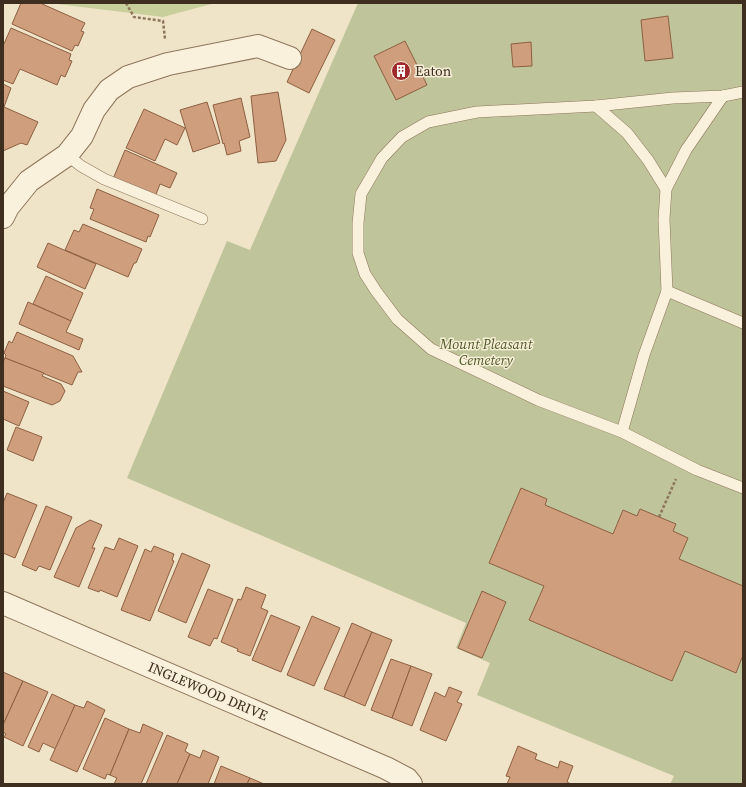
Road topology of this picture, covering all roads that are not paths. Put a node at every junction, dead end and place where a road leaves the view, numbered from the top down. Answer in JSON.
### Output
{"nodes":[{"id":1,"x":290,"y":58,"type":"dead end"},
{"id":2,"x":743,"y":92,"type":"edge"},
{"id":3,"x":723,"y":96,"type":"junction"},
{"id":4,"x":596,"y":106,"type":"junction"},
{"id":5,"x":66,"y":155,"type":"junction"},
{"id":6,"x":666,"y":189,"type":"junction"},
{"id":7,"x":3,"y":217,"type":"edge"},
{"id":8,"x":202,"y":219,"type":"dead end"},
{"id":9,"x":667,"y":292,"type":"junction"},
{"id":10,"x":743,"y":323,"type":"edge"},
{"id":11,"x":622,"y":432,"type":"junction"},
{"id":12,"x":743,"y":488,"type":"edge"},
{"id":13,"x":3,"y":603,"type":"edge"},
{"id":14,"x":411,"y":784,"type":"edge"}],
"edges":[{"from":1,"to":5,"type":"street"},
{"from":2,"to":3,"type":"lane"},
{"from":3,"to":4,"type":"lane"},
{"from":3,"to":6,"type":"lane"},
{"from":4,"to":6,"type":"lane"},
{"from":4,"to":11,"type":"lane"},
{"from":5,"to":7,"type":"street"},
{"from":5,"to":8,"type":"lane"},
{"from":6,"to":9,"type":"lane"},
{"from":9,"to":10,"type":"lane"},
{"from":9,"to":11,"type":"lane"},
{"from":11,"to":12,"type":"lane"},
{"from":13,"to":14,"type":"street","name":"INGLEWOOD DRIVE"}]}
